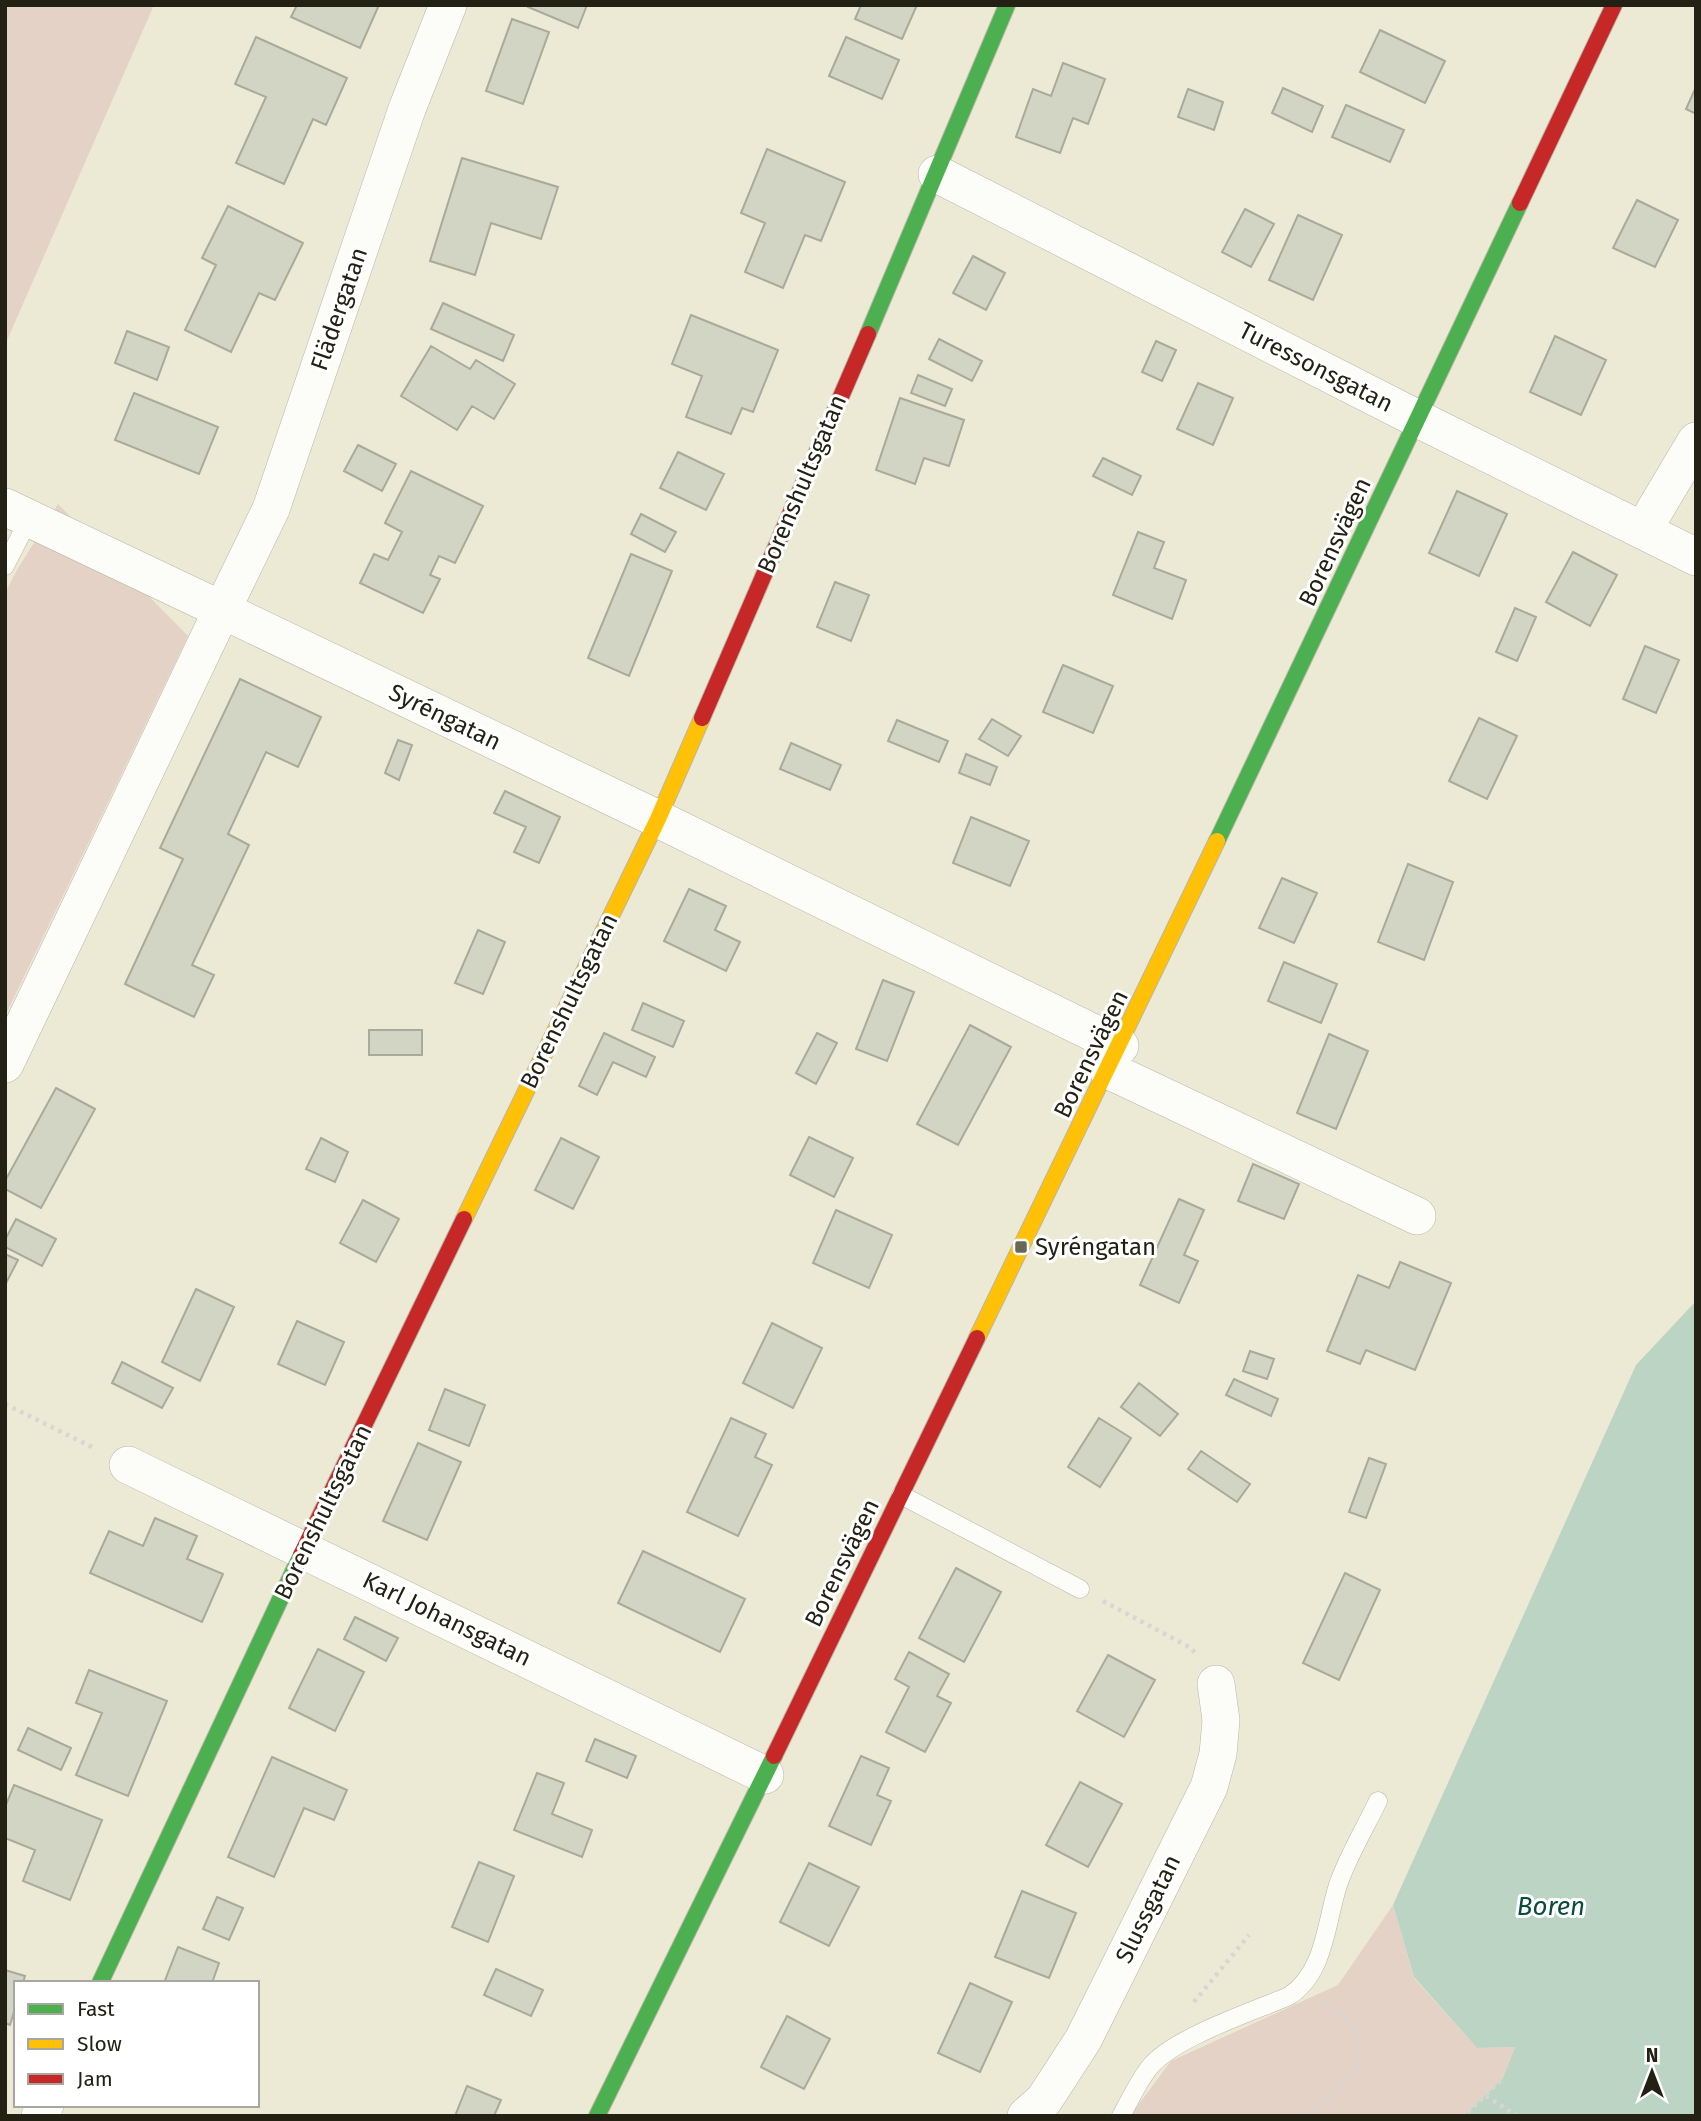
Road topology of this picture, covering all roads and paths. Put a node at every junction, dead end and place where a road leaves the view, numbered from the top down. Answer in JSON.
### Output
{"nodes":[{"id":1,"x":448,"y":5,"type":"edge"},
{"id":2,"x":1007,"y":5,"type":"edge"},
{"id":3,"x":1614,"y":5,"type":"edge"},
{"id":4,"x":937,"y":174,"type":"junction"},
{"id":5,"x":1418,"y":419,"type":"junction"},
{"id":6,"x":1696,"y":442,"type":"edge"},
{"id":7,"x":17,"y":513,"type":"edge"},
{"id":8,"x":1643,"y":530,"type":"junction"},
{"id":9,"x":1696,"y":557,"type":"edge"},
{"id":10,"x":5,"y":566,"type":"edge"},
{"id":11,"x":222,"y":610,"type":"junction"},
{"id":12,"x":658,"y":819,"type":"junction"},
{"id":13,"x":1114,"y":1058,"type":"junction"},
{"id":14,"x":5,"y":1064,"type":"edge"},
{"id":15,"x":1417,"y":1216,"type":"dead end"},
{"id":16,"x":5,"y":1404,"type":"edge"},
{"id":17,"x":128,"y":1465,"type":"joint"},
{"id":18,"x":901,"y":1495,"type":"junction"},
{"id":19,"x":304,"y":1549,"type":"junction"},
{"id":20,"x":1080,"y":1589,"type":"joint"},
{"id":21,"x":1216,"y":1684,"type":"joint"},
{"id":22,"x":765,"y":1775,"type":"junction"},
{"id":23,"x":1378,"y":1801,"type":"dead end"},
{"id":24,"x":101,"y":1981,"type":"edge"},
{"id":25,"x":1301,"y":1989,"type":"junction"},
{"id":26,"x":1503,"y":2078,"type":"dead end"},
{"id":27,"x":1486,"y":2096,"type":"junction"},
{"id":28,"x":597,"y":2116,"type":"edge"},
{"id":29,"x":1026,"y":2116,"type":"edge"},
{"id":30,"x":1121,"y":2116,"type":"edge"},
{"id":31,"x":1309,"y":2116,"type":"edge"},
{"id":32,"x":1460,"y":2116,"type":"edge"},
{"id":33,"x":1517,"y":2116,"type":"edge"}],
"edges":[{"from":1,"to":11,"type":"street","name":"Flädergatan"},
{"from":2,"to":4,"type":"street","name":"Borenshultsgatan"},
{"from":3,"to":5,"type":"street","name":"Borensvägen"},
{"from":4,"to":5,"type":"street","name":"Turessonsgatan"},
{"from":4,"to":12,"type":"street","name":"Borenshultsgatan"},
{"from":5,"to":8,"type":"street","name":"Turessonsgatan"},
{"from":5,"to":13,"type":"street","name":"Borensvägen"},
{"from":6,"to":8,"type":"street"},
{"from":7,"to":10,"type":"lane"},
{"from":7,"to":11,"type":"street","name":"Syréngatan"},
{"from":8,"to":9,"type":"street","name":"Turessonsgatan"},
{"from":11,"to":12,"type":"street","name":"Syréngatan"},
{"from":11,"to":14,"type":"street"},
{"from":12,"to":13,"type":"street","name":"Syréngatan"},
{"from":12,"to":19,"type":"street","name":"Borenshultsgatan"},
{"from":13,"to":15,"type":"street","name":"Syréngatan"},
{"from":13,"to":18,"type":"street","name":"Borensvägen"},
{"from":16,"to":17,"type":"path"},
{"from":17,"to":19,"type":"street","name":"Karl Johansgatan"},
{"from":18,"to":20,"type":"lane"},
{"from":18,"to":22,"type":"street","name":"Borensvägen"},
{"from":19,"to":22,"type":"street","name":"Karl Johansgatan"},
{"from":19,"to":24,"type":"street","name":"Borenshultsgatan"},
{"from":20,"to":21,"type":"path"},
{"from":21,"to":29,"type":"street","name":"Slussgatan"},
{"from":22,"to":28,"type":"street","name":"Borensvägen"},
{"from":23,"to":25,"type":"lane"},
{"from":25,"to":30,"type":"lane"},
{"from":25,"to":31,"type":"path"},
{"from":26,"to":27,"type":"path"},
{"from":27,"to":32,"type":"path"},
{"from":27,"to":33,"type":"path"}]}
